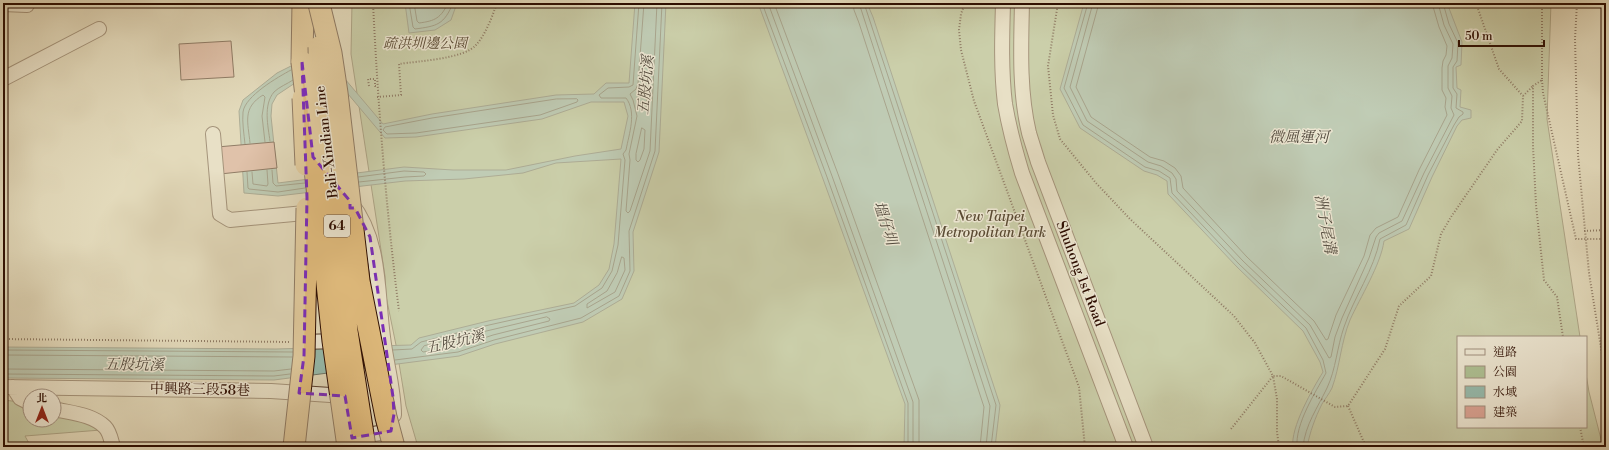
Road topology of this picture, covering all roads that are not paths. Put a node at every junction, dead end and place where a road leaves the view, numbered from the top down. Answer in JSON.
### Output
{"nodes":[{"id":1,"x":312,"y":3,"type":"edge"},
{"id":2,"x":1003,"y":3,"type":"edge"},
{"id":3,"x":1022,"y":3,"type":"edge"},
{"id":4,"x":3,"y":4,"type":"edge"},
{"id":5,"x":22,"y":4,"type":"edge"},
{"id":6,"x":99,"y":29,"type":"dead end"},
{"id":7,"x":302,"y":62,"type":"junction"},
{"id":8,"x":3,"y":79,"type":"edge"},
{"id":9,"x":212,"y":134,"type":"dead end"},
{"id":10,"x":318,"y":163,"type":"junction"},
{"id":11,"x":355,"y":208,"type":"junction"},
{"id":12,"x":324,"y":211,"type":"junction"},
{"id":13,"x":374,"y":254,"type":"junction"},
{"id":14,"x":331,"y":259,"type":"junction"},
{"id":15,"x":301,"y":342,"type":"road end"},
{"id":16,"x":8,"y":387,"type":"edge"},
{"id":17,"x":22,"y":399,"type":"edge"},
{"id":18,"x":62,"y":411,"type":"edge"},
{"id":19,"x":392,"y":439,"type":"edge"},
{"id":20,"x":354,"y":445,"type":"edge"},
{"id":21,"x":113,"y":447,"type":"edge"},
{"id":22,"x":294,"y":447,"type":"edge"},
{"id":23,"x":384,"y":447,"type":"edge"},
{"id":24,"x":1126,"y":447,"type":"edge"},
{"id":25,"x":1146,"y":447,"type":"edge"}],
"edges":[{"from":1,"to":7,"type":"highway","name":"Bali-Xindian Line","number":"64"},
{"from":1,"to":10,"type":"street"},
{"from":1,"to":19,"type":"highway","bridge":true},
{"from":1,"to":20,"type":"highway","name":"Bali-Xindian Line","number":"64","bridge":true},
{"from":2,"to":24,"type":"street","name":"Shuhong 1st Road"},
{"from":3,"to":25,"type":"street","name":"Shuhong 1st Road"},
{"from":4,"to":5,"type":"street"},
{"from":6,"to":8,"type":"street"},
{"from":7,"to":20,"type":"highway","name":"Bali-Xindian Line","number":"64","bridge":true},
{"from":7,"to":22,"type":"highway","bridge":true},
{"from":9,"to":12,"type":"street"},
{"from":10,"to":11,"type":"street"},
{"from":10,"to":12,"type":"street"},
{"from":11,"to":12,"type":"street"},
{"from":11,"to":13,"type":"street"},
{"from":12,"to":14,"type":"street"},
{"from":13,"to":14,"type":"street"},
{"from":13,"to":19,"type":"street"},
{"from":14,"to":15,"type":"street"},
{"from":16,"to":17,"type":"street"},
{"from":16,"to":20,"type":"street","name":"中興路三段58巷"},
{"from":18,"to":21,"type":"street"},
{"from":19,"to":20,"type":"street"},
{"from":19,"to":23,"type":"street"}]}
